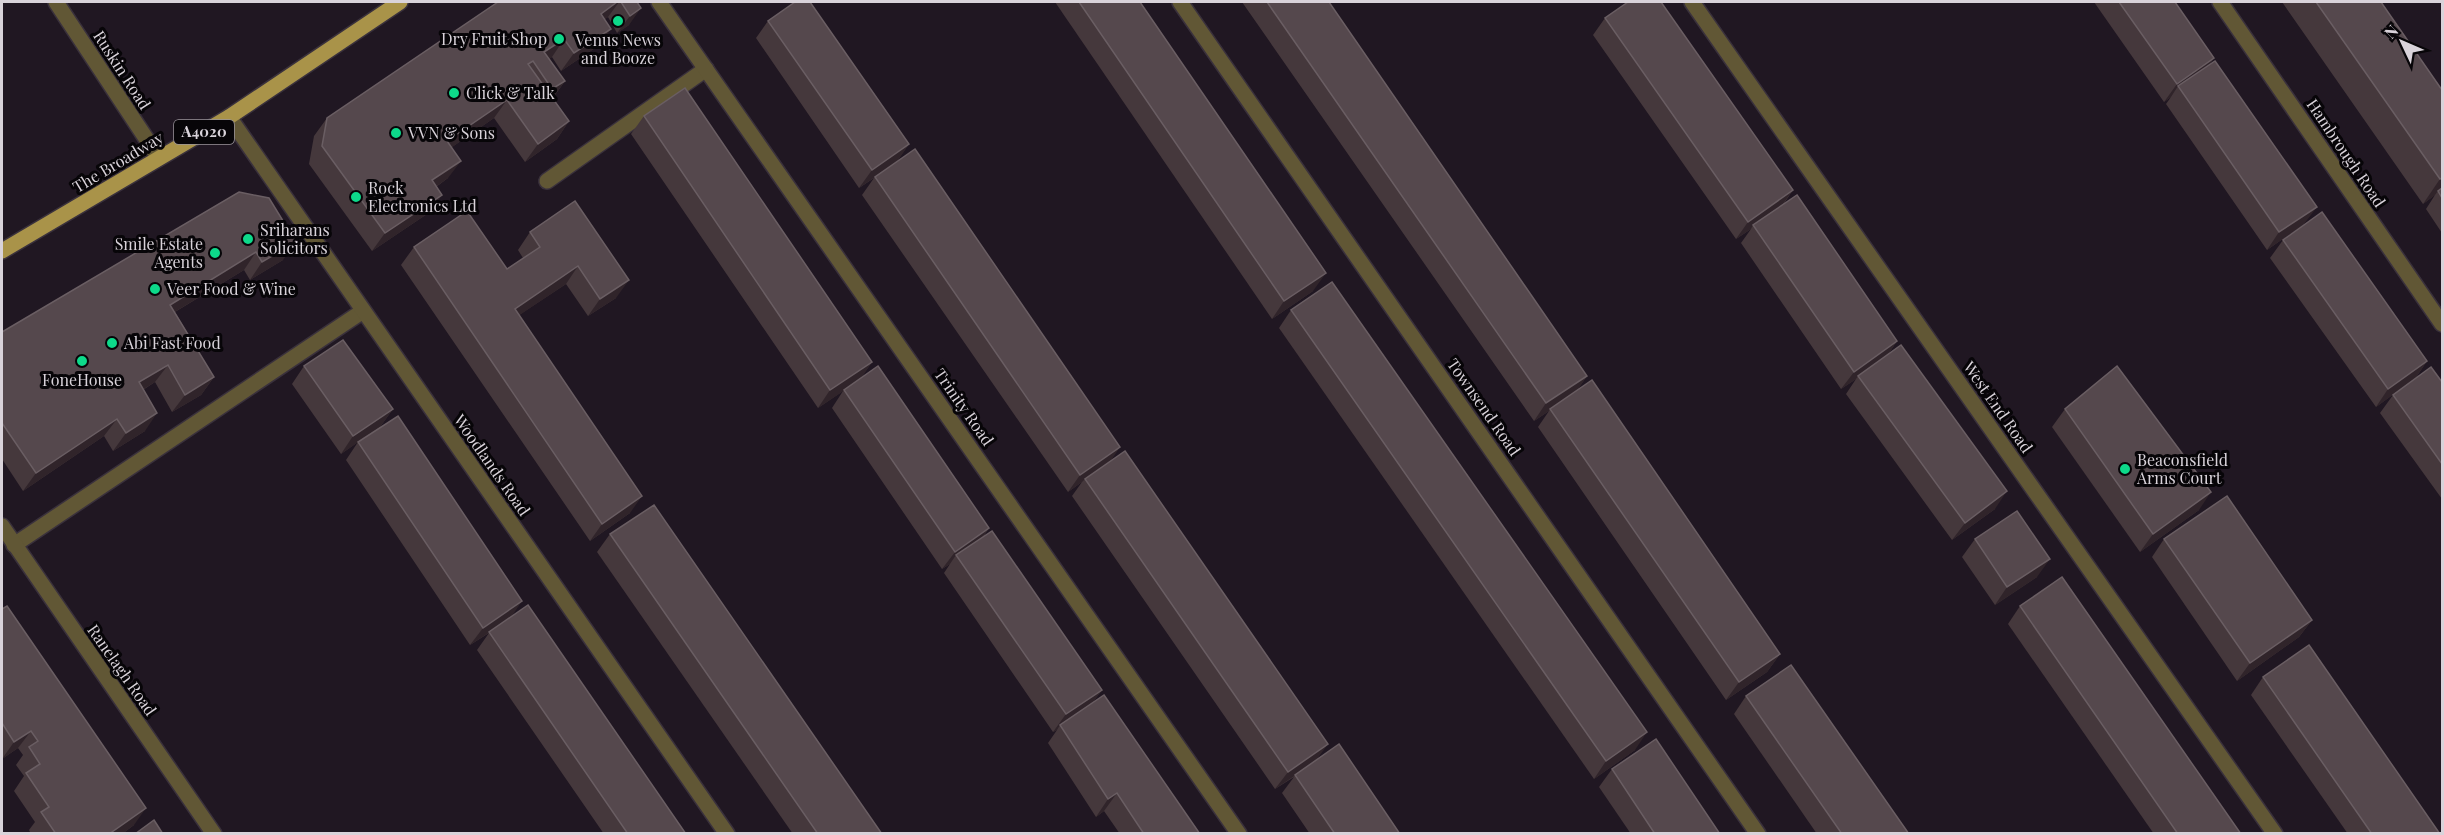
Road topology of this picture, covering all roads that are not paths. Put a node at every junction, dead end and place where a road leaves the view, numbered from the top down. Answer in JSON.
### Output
{"nodes":[{"id":1,"x":56,"y":2,"type":"edge"},
{"id":2,"x":400,"y":2,"type":"edge"},
{"id":3,"x":659,"y":2,"type":"edge"},
{"id":4,"x":1180,"y":2,"type":"edge"},
{"id":5,"x":1692,"y":2,"type":"edge"},
{"id":6,"x":2220,"y":2,"type":"edge"},
{"id":7,"x":706,"y":69,"type":"junction"},
{"id":8,"x":229,"y":117,"type":"junction"},
{"id":9,"x":159,"y":158,"type":"junction"},
{"id":10,"x":547,"y":181,"type":"dead end"},
{"id":11,"x":2,"y":251,"type":"edge"},
{"id":12,"x":363,"y":311,"type":"junction"},
{"id":13,"x":2442,"y":324,"type":"edge"},
{"id":14,"x":2,"y":526,"type":"edge"},
{"id":15,"x":14,"y":545,"type":"junction"},
{"id":16,"x":214,"y":834,"type":"edge"},
{"id":17,"x":727,"y":834,"type":"edge"},
{"id":18,"x":1239,"y":834,"type":"edge"},
{"id":19,"x":1758,"y":834,"type":"edge"},
{"id":20,"x":2275,"y":834,"type":"edge"}],
"edges":[{"from":1,"to":9,"type":"street","name":"Ruskin Road"},
{"from":2,"to":8,"type":"main road","name":"The Broadway","number":"A4020"},
{"from":3,"to":7,"type":"street","name":"Trinity Road"},
{"from":4,"to":19,"type":"street","name":"Townsend Road"},
{"from":5,"to":20,"type":"street","name":"West End Road"},
{"from":6,"to":13,"type":"street","name":"Hambrough Road"},
{"from":7,"to":10,"type":"street"},
{"from":7,"to":18,"type":"street","name":"Trinity Road"},
{"from":8,"to":9,"type":"main road","name":"The Broadway","number":"A4020"},
{"from":8,"to":12,"type":"street","name":"Woodlands Road"},
{"from":9,"to":11,"type":"main road","name":"The Broadway","number":"A4020"},
{"from":12,"to":15,"type":"street"},
{"from":12,"to":17,"type":"street","name":"Woodlands Road"},
{"from":14,"to":15,"type":"street","name":"Ranelagh Road"},
{"from":15,"to":16,"type":"street","name":"Ranelagh Road"}]}
